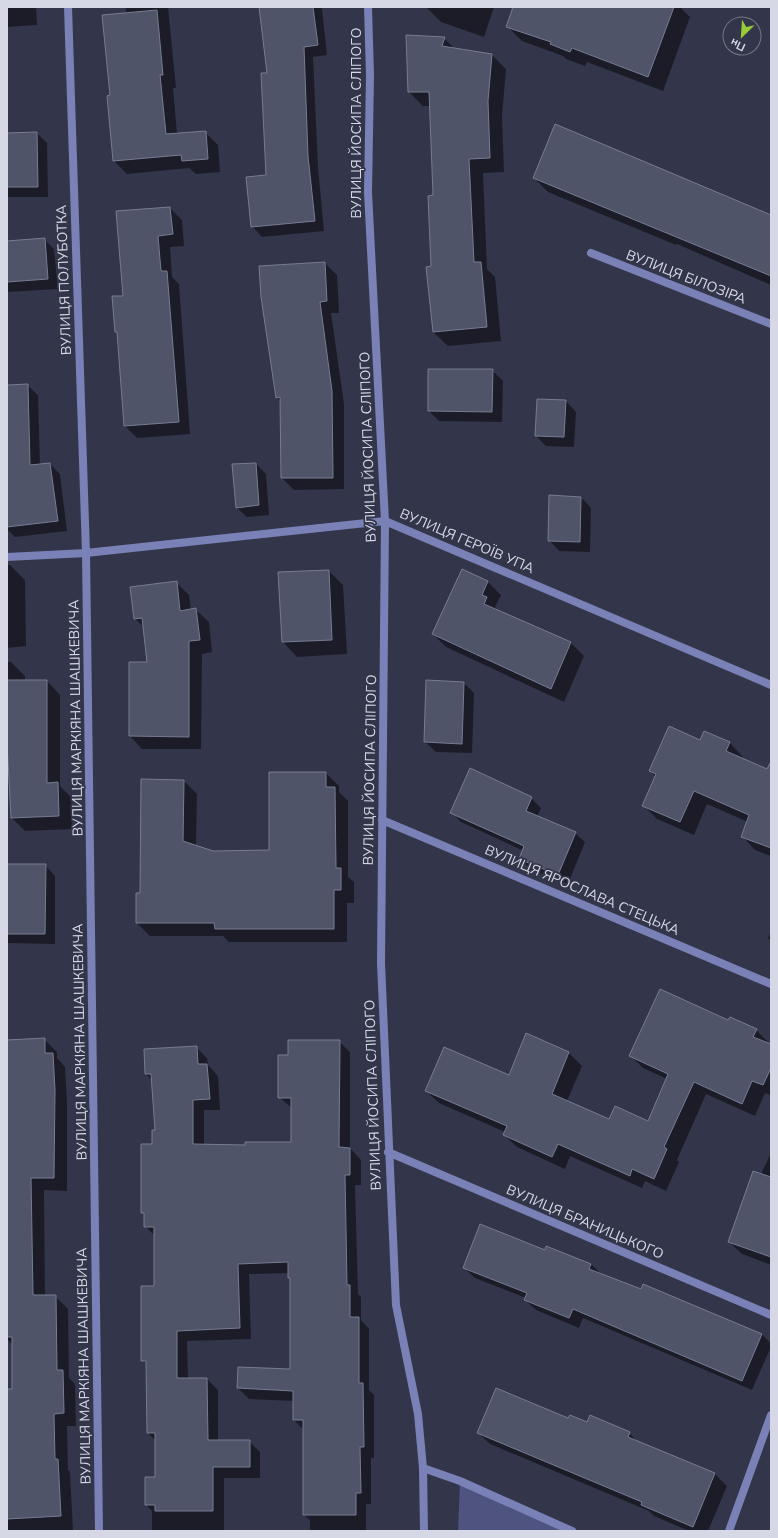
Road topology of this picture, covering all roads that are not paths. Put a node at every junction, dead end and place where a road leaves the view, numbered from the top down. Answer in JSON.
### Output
{"nodes":[{"id":1,"x":68,"y":7,"type":"edge"},
{"id":2,"x":368,"y":7,"type":"edge"},
{"id":3,"x":591,"y":253,"type":"dead end"},
{"id":4,"x":771,"y":324,"type":"edge"},
{"id":5,"x":385,"y":521,"type":"junction"},
{"id":6,"x":86,"y":553,"type":"junction"},
{"id":7,"x":7,"y":557,"type":"edge"},
{"id":8,"x":771,"y":685,"type":"edge"},
{"id":9,"x":382,"y":820,"type":"junction"},
{"id":10,"x":771,"y":984,"type":"edge"},
{"id":11,"x":388,"y":1152,"type":"junction"},
{"id":12,"x":771,"y":1315,"type":"edge"},
{"id":13,"x":771,"y":1415,"type":"edge"},
{"id":14,"x":423,"y":1468,"type":"junction"},
{"id":15,"x":99,"y":1531,"type":"edge"},
{"id":16,"x":424,"y":1531,"type":"edge"},
{"id":17,"x":572,"y":1531,"type":"edge"},
{"id":18,"x":729,"y":1531,"type":"edge"}],
"edges":[{"from":1,"to":6,"type":"street","name":"ВУЛИЦЯ ПОЛУБОТКА"},
{"from":2,"to":5,"type":"street","name":"ВУЛИЦЯ ЙОСИПА СЛІПОГО"},
{"from":3,"to":4,"type":"street","name":"ВУЛИЦЯ БІЛОЗІРА"},
{"from":5,"to":6,"type":"street","name":"ВУЛИЦЯ ГЕРОЇВ УПА"},
{"from":5,"to":8,"type":"street","name":"ВУЛИЦЯ ГЕРОЇВ УПА"},
{"from":5,"to":9,"type":"street","name":"ВУЛИЦЯ ЙОСИПА СЛІПОГО"},
{"from":6,"to":7,"type":"street","name":"ВУЛИЦЯ ГЕРОЇВ УПА"},
{"from":6,"to":15,"type":"street","name":"ВУЛИЦЯ МАРКІЯНА ШАШКЕВИЧА"},
{"from":9,"to":10,"type":"street","name":"ВУЛИЦЯ ЯРОСЛАВА СТЕЦЬКА"},
{"from":9,"to":11,"type":"street","name":"ВУЛИЦЯ ЙОСИПА СЛІПОГО"},
{"from":11,"to":12,"type":"street","name":"ВУЛИЦЯ БРАНИЦЬКОГО"},
{"from":11,"to":14,"type":"street","name":"ВУЛИЦЯ ЙОСИПА СЛІПОГО"},
{"from":13,"to":18,"type":"street"},
{"from":14,"to":16,"type":"street","name":"ВУЛИЦЯ ЙОСИПА СЛІПОГО"},
{"from":14,"to":17,"type":"street"}]}
